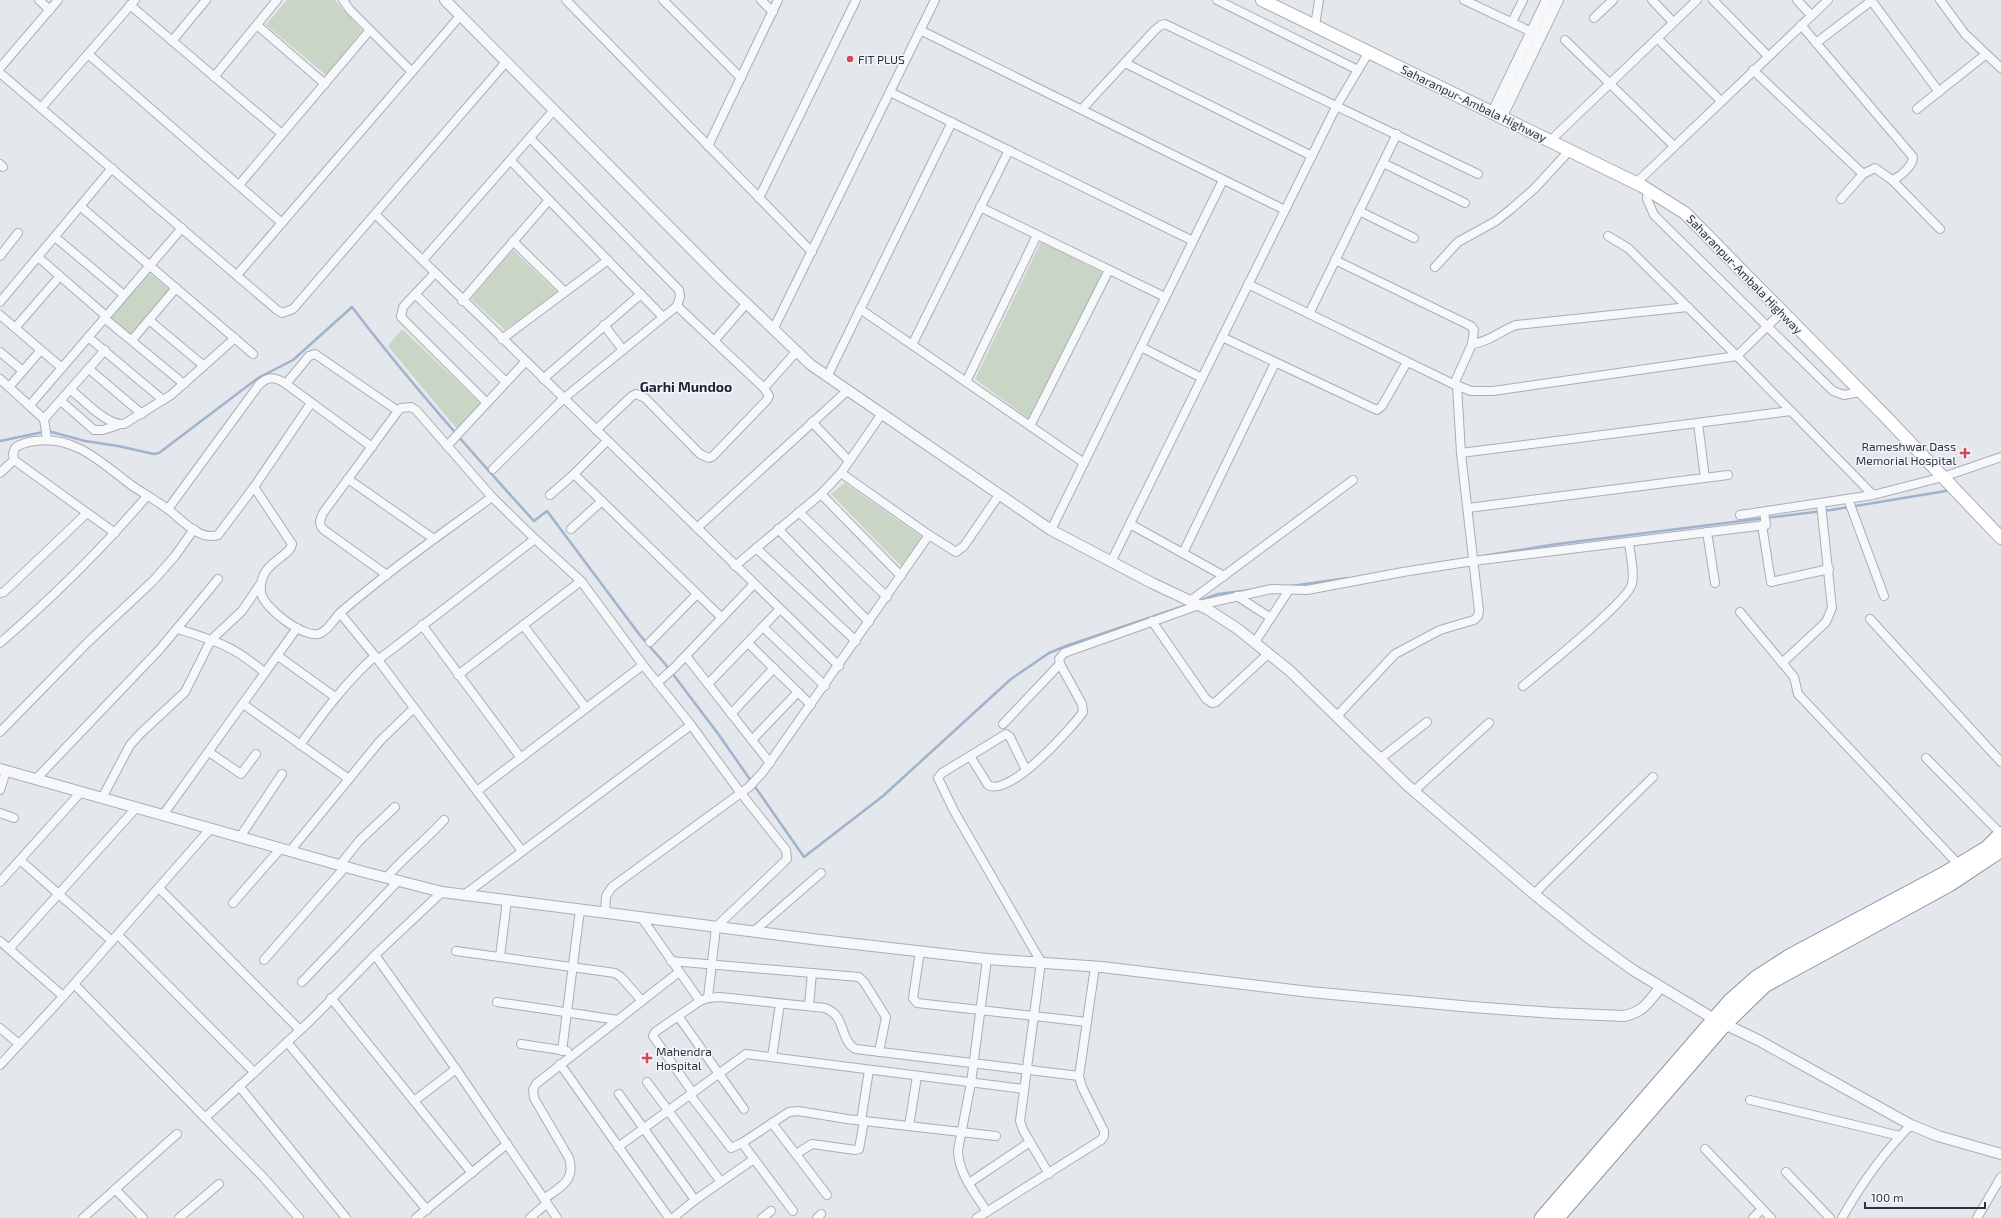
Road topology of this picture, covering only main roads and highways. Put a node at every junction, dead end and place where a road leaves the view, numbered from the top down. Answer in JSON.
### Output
{"nodes":[{"id":1,"x":1262,"y":0,"type":"edge"},
{"id":2,"x":2001,"y":538,"type":"edge"},
{"id":3,"x":2001,"y":834,"type":"edge"},
{"id":4,"x":2001,"y":850,"type":"edge"},
{"id":5,"x":1719,"y":1022,"type":"junction"},
{"id":6,"x":1542,"y":1218,"type":"edge"},
{"id":7,"x":1557,"y":1218,"type":"edge"}],
"edges":[{"from":1,"to":2,"type":"main road","name":"Saharanpur-Ambala Highway"},
{"from":3,"to":5,"type":"highway"},
{"from":4,"to":5,"type":"highway"},
{"from":5,"to":6,"type":"highway"},
{"from":5,"to":7,"type":"highway"}]}
